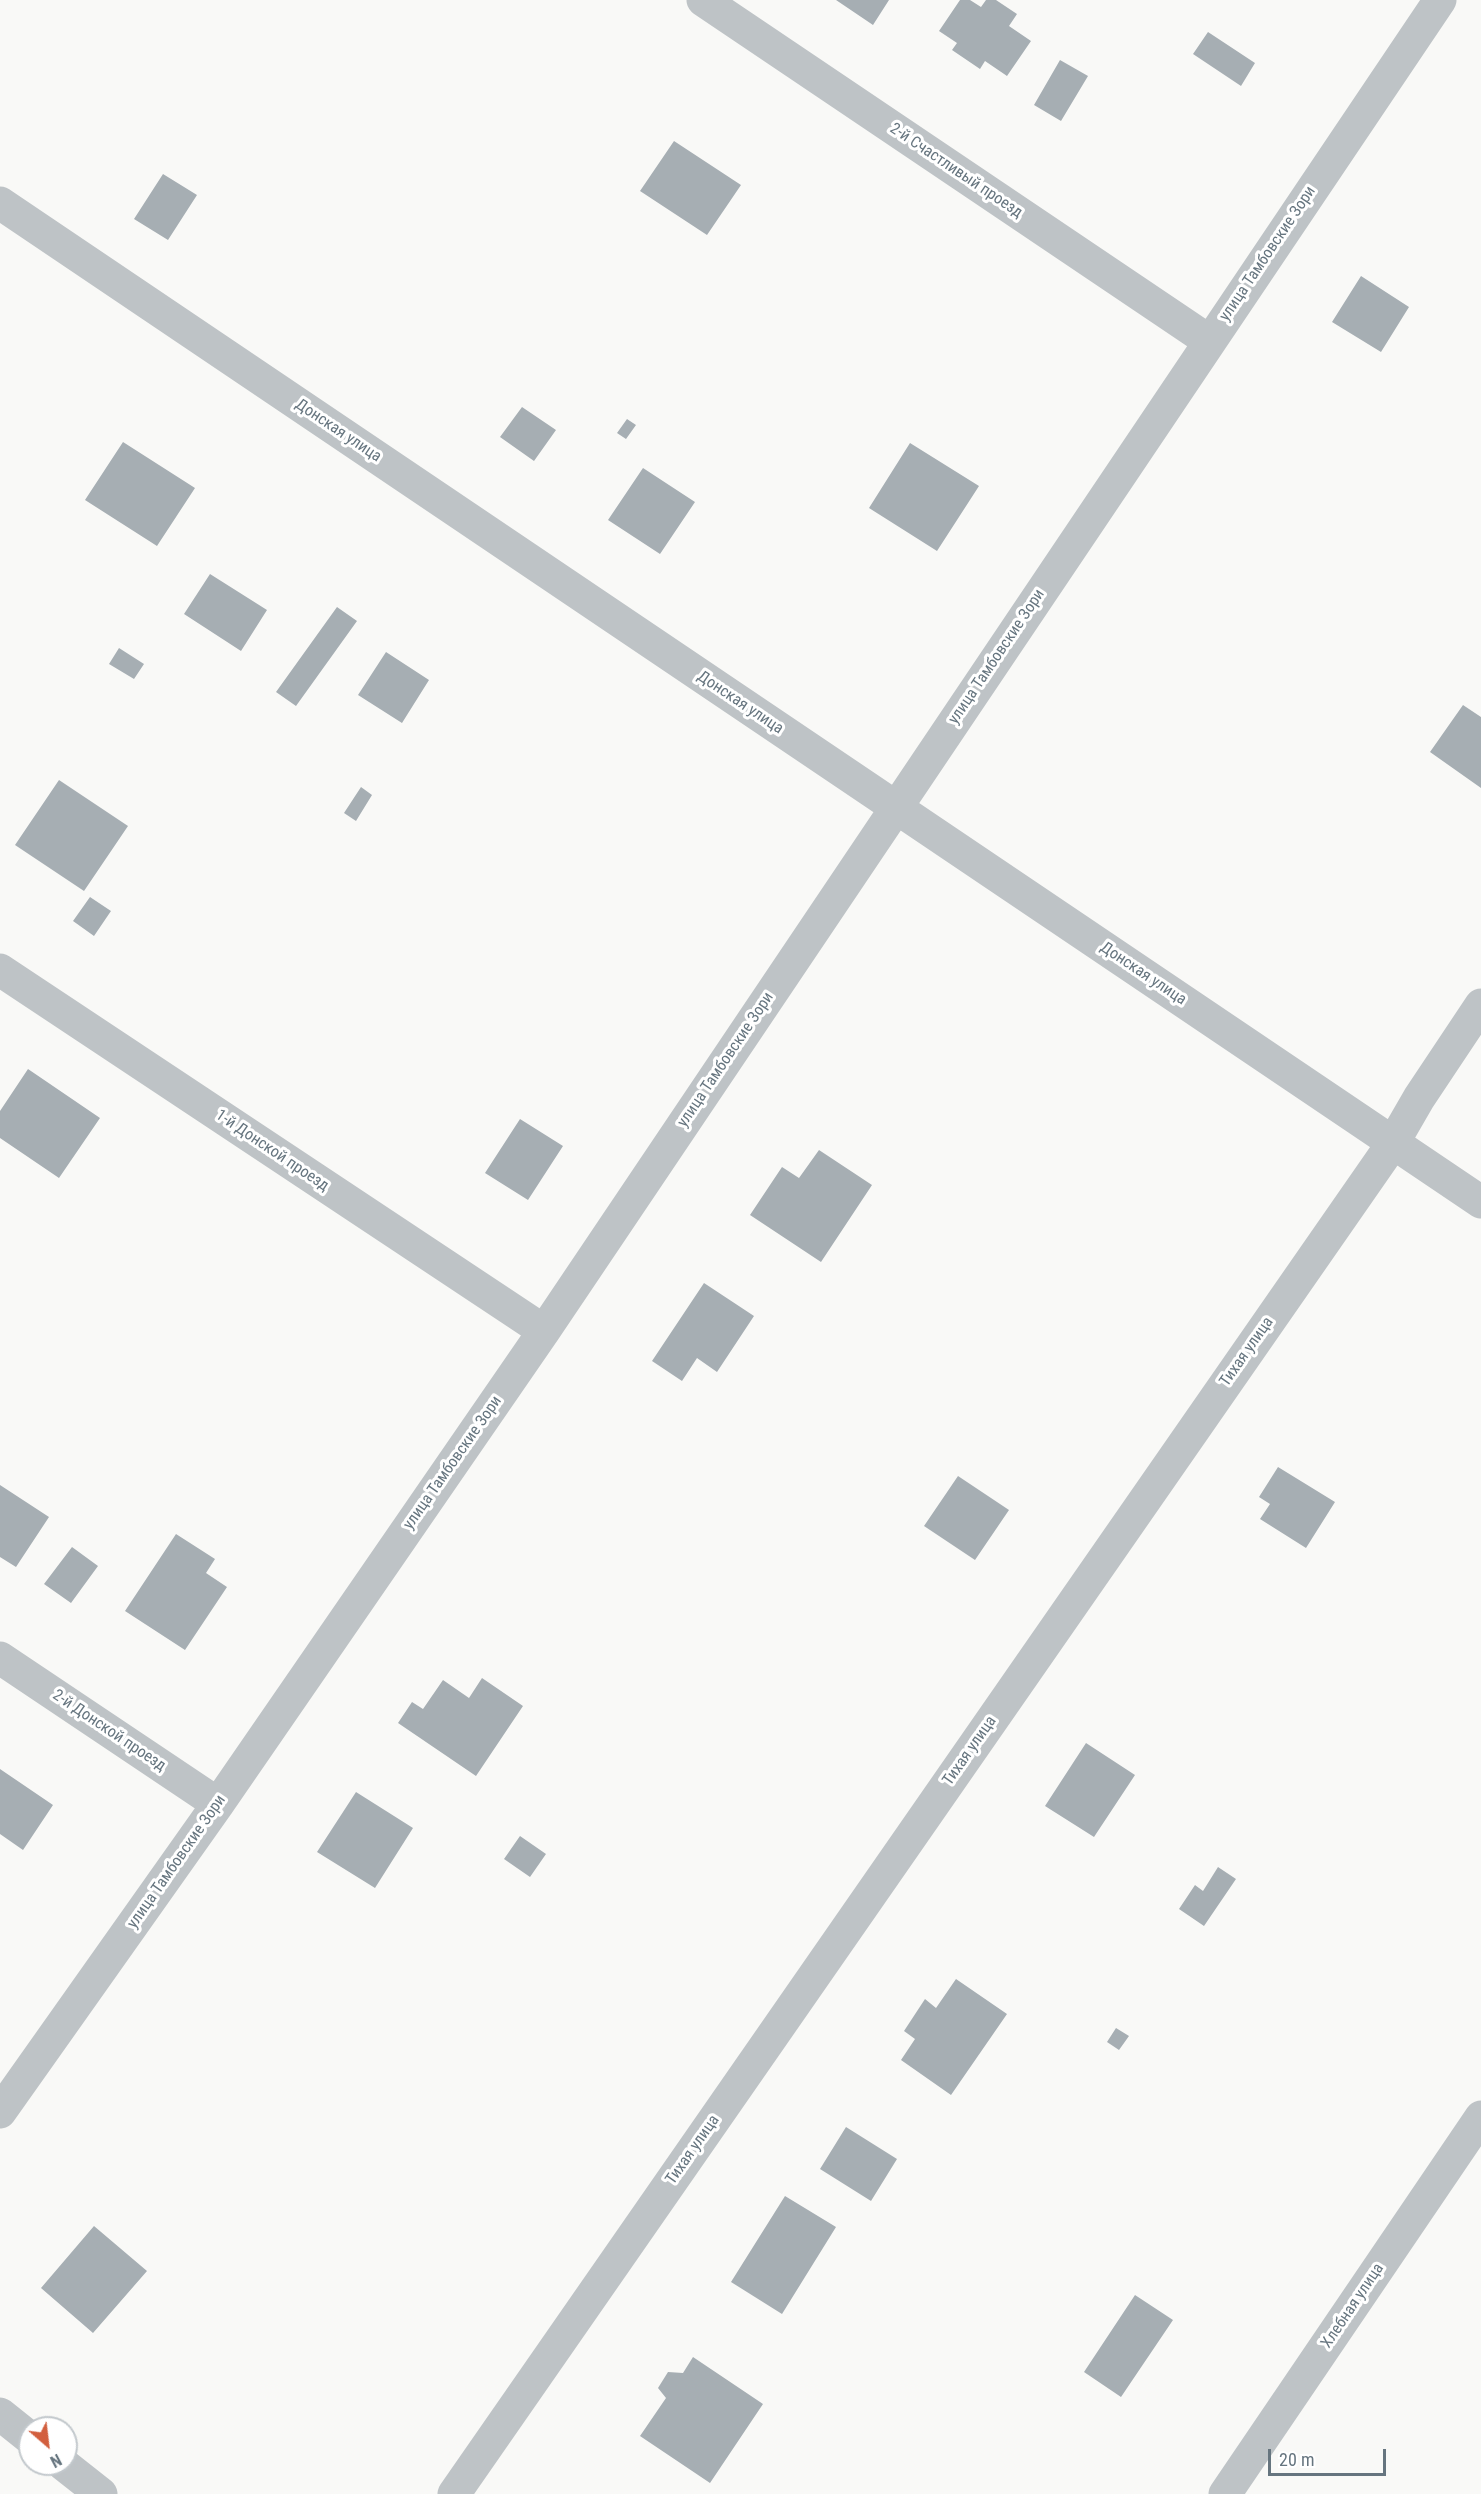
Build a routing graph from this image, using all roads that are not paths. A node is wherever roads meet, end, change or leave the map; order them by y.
1 (704, 0) edge
2 (1440, 0) edge
3 (0, 203) edge
4 (1209, 341) junction
5 (896, 807) junction
6 (0, 970) edge
7 (1481, 1005) edge
8 (1393, 1143) junction
9 (1481, 1202) edge
10 (544, 1331) junction
11 (0, 1658) edge
12 (218, 1804) junction
13 (0, 2112) edge
14 (1481, 2117) edge
15 (0, 2414) edge
16 (18, 2428) edge
17 (78, 2476) edge
18 (101, 2494) edge
19 (454, 2494) edge
20 (1225, 2494) edge

1 - 4 street, 2-й Счастливый проезд
2 - 4 street, улица Тамбовские Зори
3 - 5 street, Донская улица
4 - 5 street, улица Тамбовские Зори
5 - 8 street, Донская улица
5 - 10 street, улица Тамбовские Зори
6 - 10 street, 1-й Донской проезд
7 - 8 street, Тихая улица
8 - 9 street, Донская улица
8 - 19 street, Тихая улица
10 - 12 street, улица Тамбовские Зори
11 - 12 street, 2-й Донской проезд
12 - 13 street, улица Тамбовские Зори
14 - 20 street, Хлебная улица
15 - 16 street
17 - 18 street

